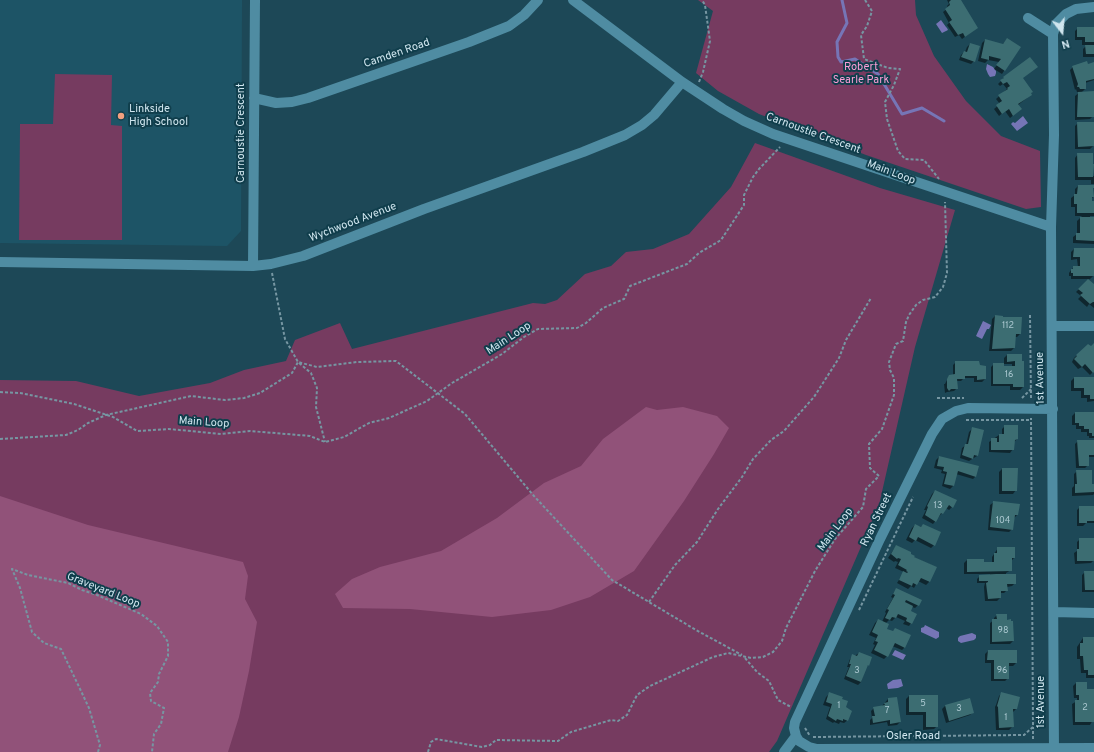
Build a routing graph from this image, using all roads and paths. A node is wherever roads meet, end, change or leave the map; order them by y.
1 (255, 0) edge
2 (538, 0) edge
3 (573, 0) edge
4 (702, 0) edge
5 (865, 0) edge
6 (1094, 8) edge
7 (1028, 18) dead end
8 (1053, 34) junction
9 (682, 82) junction
10 (698, 93) junction
11 (254, 98) junction
12 (781, 146) dead end
13 (941, 191) junction
14 (1051, 227) junction
15 (0, 262) edge
16 (271, 264) junction
17 (253, 266) junction
18 (871, 298) dead end
19 (1030, 315) dead end
20 (1052, 326) junction
21 (1094, 326) edge
22 (298, 362) junction
23 (1031, 389) junction
24 (0, 392) edge
25 (438, 393) junction
26 (1022, 398) dead end
27 (1031, 409) junction
28 (1053, 409) junction
29 (106, 415) junction
30 (960, 420) dead end
31 (1031, 420) junction
32 (0, 439) edge
33 (325, 442) junction
34 (915, 493) dead end
35 (649, 602) junction
36 (1054, 612) junction
37 (858, 613) dead end
38 (1094, 613) edge
39 (744, 657) junction
40 (799, 712) junction
41 (804, 726) dead end
42 (796, 736) junction
43 (1094, 748) edge
44 (908, 750) edge
45 (1054, 750) edge
46 (98, 752) edge
47 (152, 752) edge
48 (428, 752) edge
49 (784, 752) edge

1 - 11 street, Carnoustie Crescent
2 - 11 street, Camden Road
3 - 9 street, Carnoustie Crescent
4 - 10 path
5 - 13 path
6 - 8 street
7 - 8 street
8 - 14 street, 1st Avenue
9 - 10 street, Carnoustie Crescent
9 - 16 street, Wychwood Avenue
10 - 13 street, Carnoustie Crescent
11 - 17 street, Carnoustie Crescent
12 - 25 path, Main Loop
13 - 14 street, Carnoustie Crescent
13 - 39 path, Main Loop
14 - 20 street, 1st Avenue
15 - 17 street, Wychwood Avenue
16 - 17 street, Wychwood Avenue
16 - 22 path
18 - 35 path
19 - 23 path
20 - 21 street
20 - 28 street, 1st Avenue
22 - 25 path
22 - 29 path
22 - 33 path
23 - 26 path
23 - 27 path
24 - 29 path, Main Loop
25 - 33 path, Main Loop
25 - 35 path
27 - 28 street, Ryan Street
27 - 31 path
27 - 40 street, Ryan Street
28 - 36 street, 1st Avenue
29 - 32 path
29 - 33 path, Main Loop
30 - 31 path
31 - 41 path
34 - 37 path
35 - 39 path
36 - 38 street
36 - 45 street, 1st Avenue
39 - 40 path
39 - 48 path, Main Loop
40 - 42 street, Ryan Street
42 - 44 street, Osler Road
42 - 49 street
43 - 45 street, Osler Road
44 - 45 street, Osler Road
46 - 47 path, Graveyard Loop

